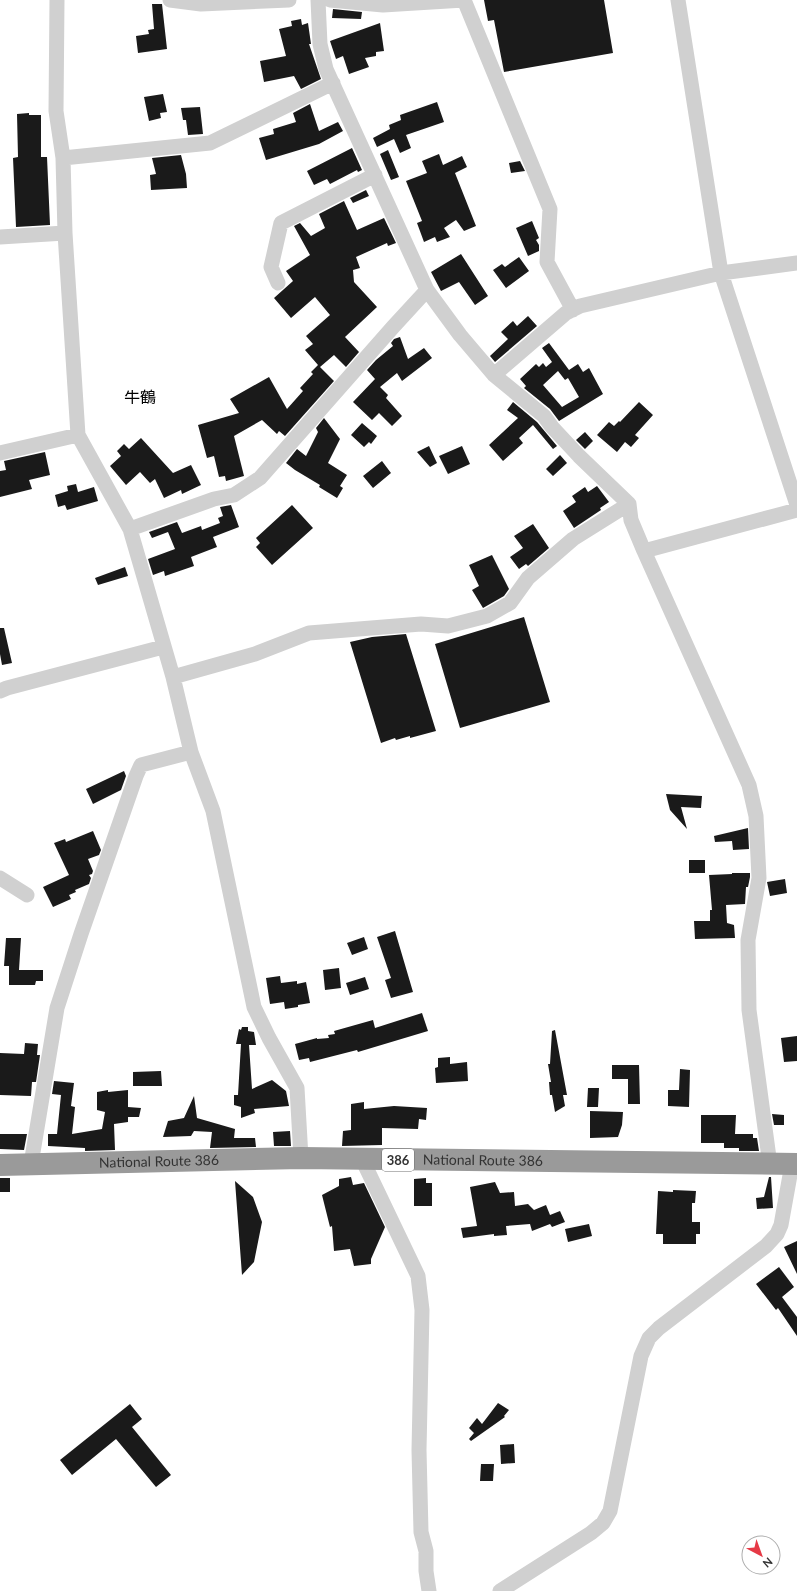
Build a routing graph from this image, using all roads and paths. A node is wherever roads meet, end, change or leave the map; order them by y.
1 (57, 0) edge
2 (64, 0) edge
3 (170, 0) edge
4 (289, 0) edge
5 (318, 0) edge
6 (330, 0) edge
7 (678, 0) edge
8 (333, 83) junction
9 (63, 158) junction
10 (375, 175) junction
11 (65, 233) junction
12 (0, 237) edge
13 (797, 263) edge
14 (722, 273) junction
15 (278, 283) dead end
16 (427, 290) junction
17 (573, 310) junction
18 (494, 375) junction
19 (78, 436) junction
20 (0, 453) edge
21 (629, 504) junction
22 (797, 504) edge
23 (797, 510) edge
24 (130, 529) junction
25 (644, 551) junction
26 (164, 647) junction
27 (173, 677) junction
28 (0, 691) edge
29 (191, 752) junction
30 (0, 878) edge
31 (27, 895) dead end
32 (301, 1158) junction
33 (362, 1159) junction
34 (31, 1164) junction
35 (795, 1164) edge
36 (0, 1165) edge
37 (770, 1165) junction
38 (429, 1591) edge
39 (500, 1591) edge

1 - 2 street
1 - 9 street
3 - 4 street
5 - 8 street
6 - 17 street
7 - 14 street
8 - 9 street
8 - 10 street
9 - 11 street
10 - 15 street
10 - 16 street
11 - 12 street
11 - 19 street
13 - 14 street
14 - 17 street
14 - 22 street
16 - 18 street
16 - 24 street
17 - 18 street
18 - 21 street
19 - 20 street
19 - 24 street
21 - 25 street
21 - 27 street
23 - 25 street
24 - 26 street
25 - 37 street
26 - 27 street
26 - 28 street
27 - 29 street
29 - 32 street
29 - 34 street
30 - 31 street
32 - 33 highway, National Route 386 / 386
32 - 34 highway, National Route 386 / 386
33 - 37 highway, National Route 386 / 386
33 - 38 street
34 - 36 highway, National Route 386 / 386
35 - 37 highway, National Route 386 / 386
35 - 39 street

